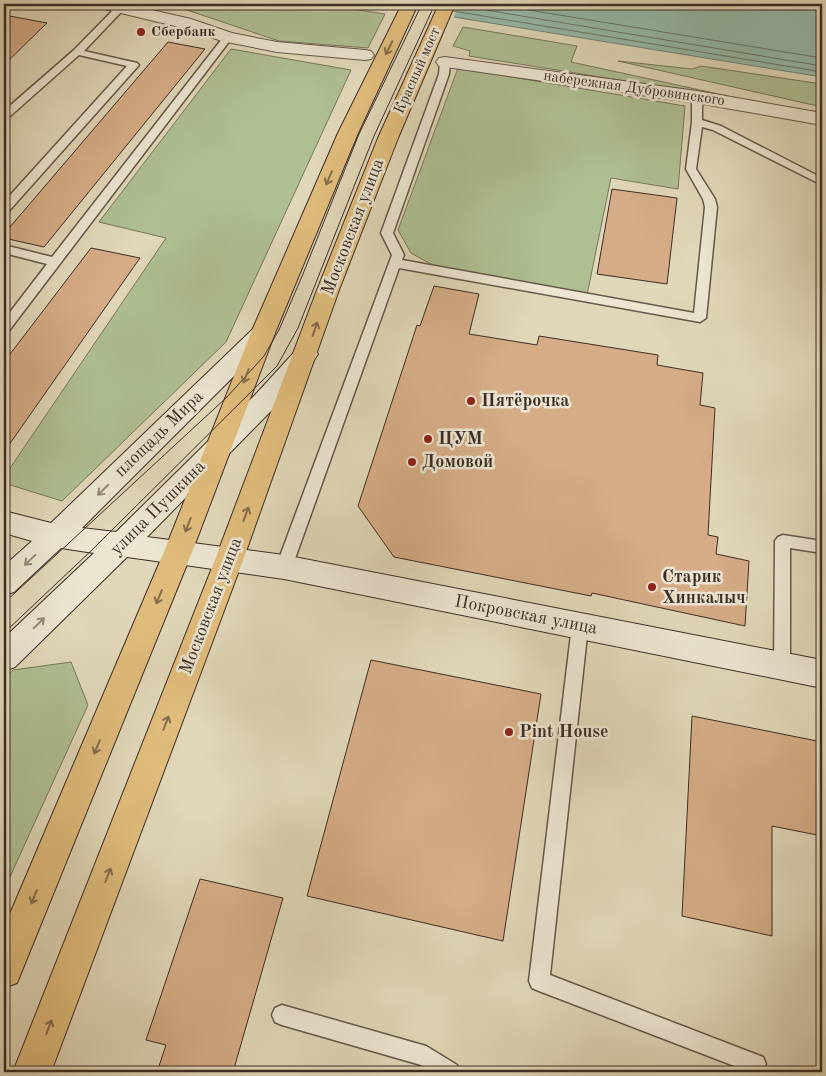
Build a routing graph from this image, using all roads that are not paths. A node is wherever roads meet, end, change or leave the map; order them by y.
1 (410, 4) edge
2 (447, 4) edge
3 (114, 5) edge
4 (228, 37) junction
5 (77, 52) junction
6 (365, 55) dead end
7 (446, 62) joint
8 (697, 97) junction
9 (4, 116) edge
10 (822, 119) edge
11 (697, 122) junction
12 (388, 138) joint
13 (822, 182) edge
14 (4, 209) edge
15 (4, 249) edge
16 (55, 262) junction
17 (395, 263) junction
18 (4, 329) edge
19 (263, 333) junction
20 (306, 354) junction
21 (219, 447) junction
22 (4, 522) edge
23 (56, 536) junction
24 (122, 544) junction
25 (822, 547) edge
26 (178, 552) junction
27 (230, 560) junction
28 (284, 567) junction
29 (4, 583) edge
30 (580, 626) junction
31 (4, 656) edge
32 (782, 666) junction
33 (822, 674) edge
34 (4, 970) edge
35 (282, 1015) dead end
36 (756, 1064) dead end
37 (32, 1072) edge
38 (450, 1072) edge

1 -> 19 main road, Красный мост
2 - 12 main road, Красный мост
3 - 4 street
3 - 5 lane
4 - 6 street
4 - 16 lane
5 - 9 lane
5 - 14 lane
7 - 8 street, набережная Дубровинского
7 - 17 lane
8 - 10 street, набережная Дубровинского
8 - 11 lane
11 - 13 lane
11 - 17 lane
20 -> 12 main road, Московская улица
15 - 16 lane
16 - 18 lane
17 - 28 lane
19 -> 21 main road
19 -> 23 street, площадь Мира
20 - 21 street, улица Пушкина
27 -> 20 main road, Московская улица
21 - 24 street, улица Пушкина
21 -> 26 main road
22 - 23 street, Покровская улица
23 - 24 street, Покровская улица
23 -> 29 street
24 - 26 street, Покровская улица
31 -> 24 street, улица Пушкина
25 - 32 lane
26 - 27 street, Покровская улица
26 -> 34 main road
27 - 28 street, Покровская улица
37 -> 27 main road, Московская улица
28 - 30 street, Покровская улица
30 - 32 street, Покровская улица
30 - 36 lane
32 - 33 street, Покровская улица
35 - 38 lane

